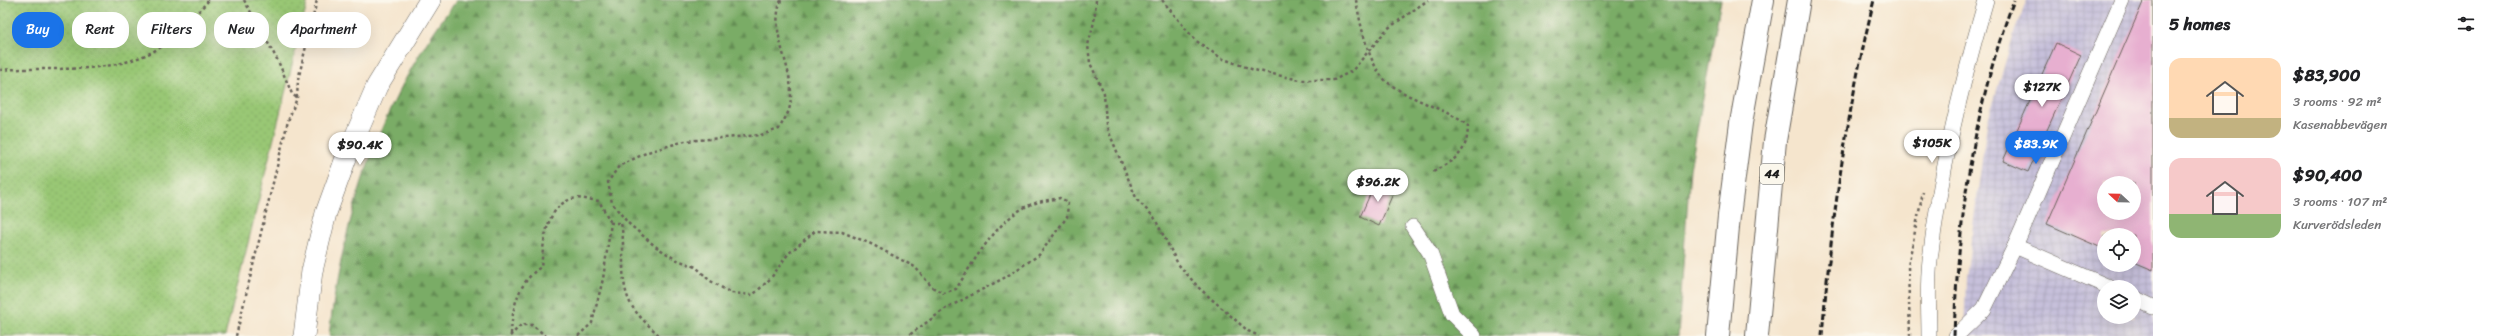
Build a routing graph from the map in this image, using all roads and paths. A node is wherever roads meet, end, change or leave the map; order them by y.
1 (209, 0) edge
2 (244, 0) edge
3 (317, 0) edge
4 (430, 0) edge
5 (781, 0) edge
6 (1096, 0) edge
7 (1162, 0) edge
8 (1356, 0) edge
9 (1428, 0) edge
10 (1799, 0) edge
11 (1986, 0) edge
12 (2122, 0) edge
13 (1762, 6) edge
14 (1369, 51) junction
15 (0, 70) edge
16 (297, 98) junction
17 (1433, 172) dead end
18 (611, 223) junction
19 (1413, 227) dead end
20 (2015, 246) junction
21 (2097, 282) edge
22 (2141, 301) edge
23 (2153, 307) edge
24 (511, 335) edge
25 (236, 336) edge
26 (304, 336) edge
27 (546, 336) edge
28 (578, 336) edge
29 (660, 336) edge
30 (908, 336) edge
31 (1259, 336) edge
32 (1474, 336) edge
33 (1718, 336) edge
34 (1757, 336) edge
35 (1930, 336) edge
36 (1956, 336) edge

1 - 15 path
2 - 16 path
3 - 16 path
4 - 26 main road
5 - 30 path
6 - 31 path
7 - 14 path
8 - 14 path
9 - 14 path
10 - 34 highway, 44
11 - 35 street
12 - 20 street
13 - 33 highway
14 - 17 path
16 - 25 path
18 - 24 path
18 - 28 path
18 - 29 path
19 - 32 street
20 - 21 street
20 - 36 street
22 - 23 street
24 - 27 path

